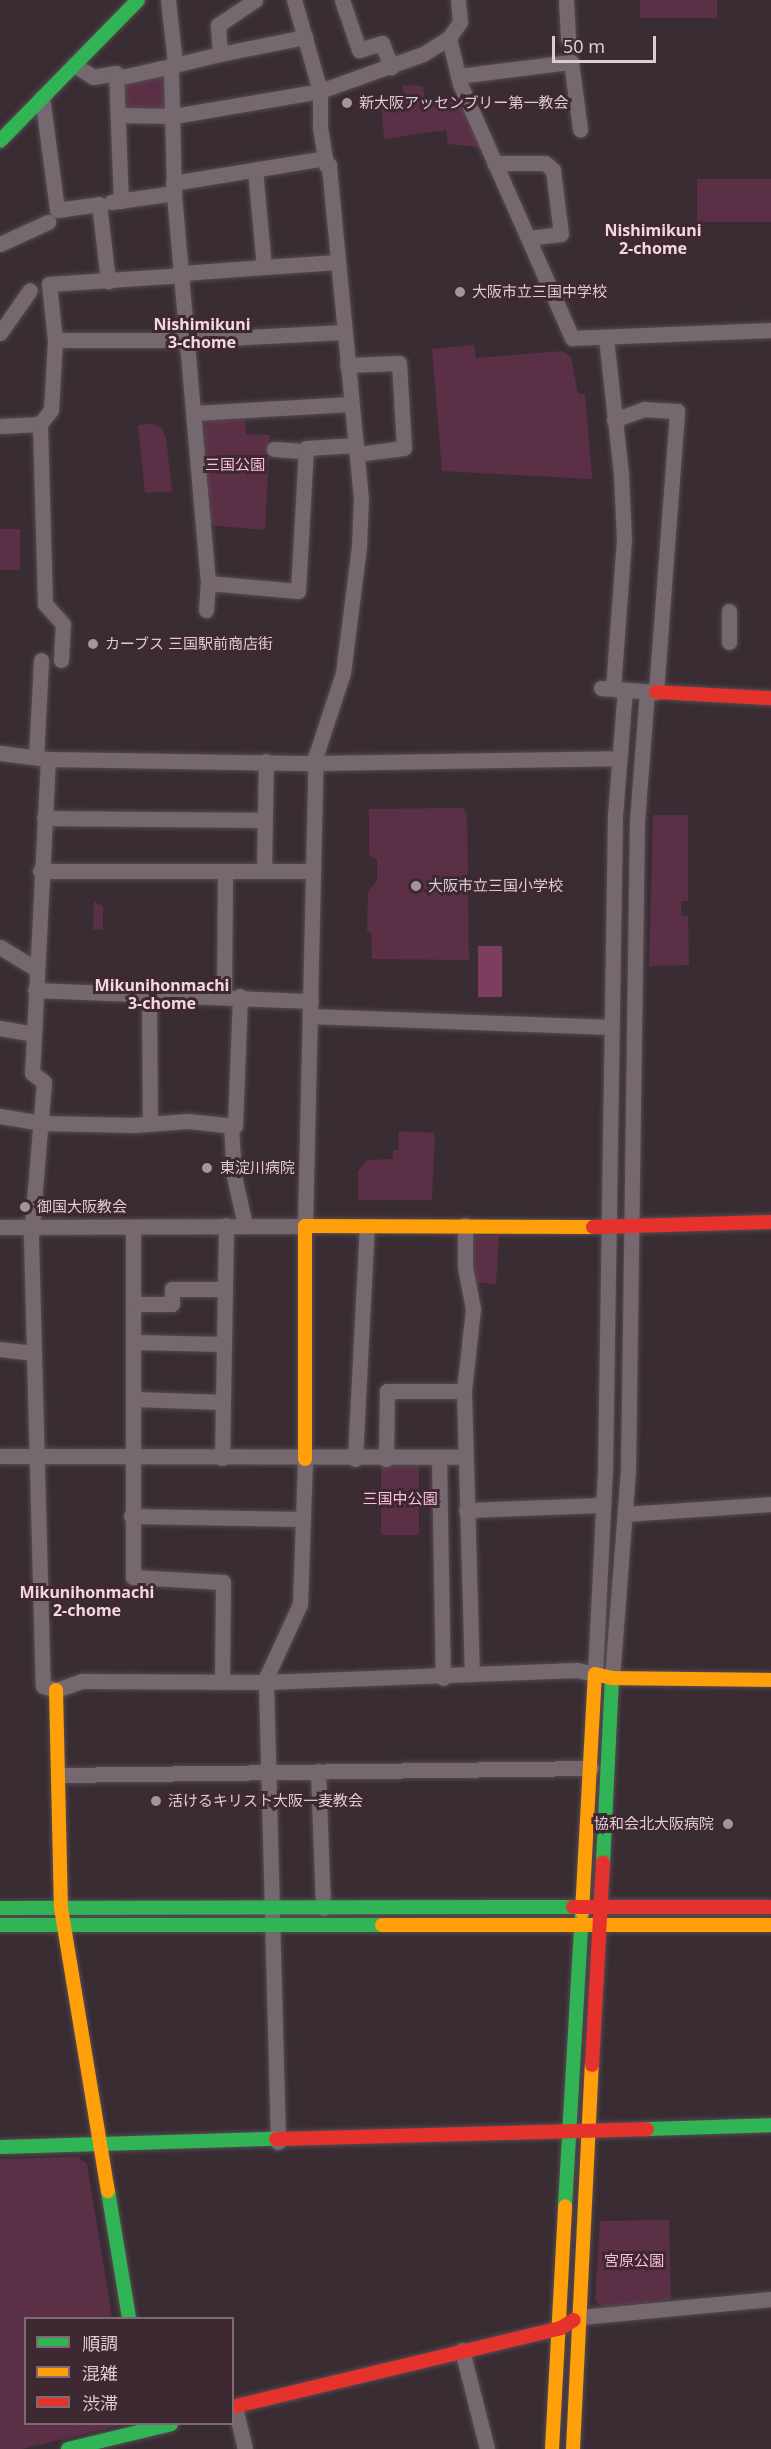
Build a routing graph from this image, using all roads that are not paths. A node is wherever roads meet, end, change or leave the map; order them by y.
1 (138, 0) edge
2 (168, 0) edge
3 (255, 0) edge
4 (294, 0) edge
5 (342, 0) edge
6 (458, 0) edge
7 (566, 0) edge
8 (305, 37) junction
9 (449, 38) junction
10 (568, 39) dead end
11 (220, 54) junction
12 (74, 65) junction
13 (173, 65) junction
14 (391, 66) junction
15 (458, 76) junction
16 (117, 78) junction
17 (320, 92) junction
18 (42, 97) junction
19 (118, 115) junction
20 (174, 116) junction
21 (580, 129) dead end
22 (0, 141) edge
23 (325, 158) junction
24 (494, 163) junction
25 (255, 170) junction
26 (173, 188) junction
27 (121, 201) junction
28 (99, 204) junction
29 (48, 222) dead end
30 (529, 238) junction
31 (0, 244) edge
32 (338, 262) junction
33 (264, 267) junction
34 (184, 274) junction
35 (108, 281) junction
36 (30, 290) dead end
37 (771, 330) edge
38 (344, 332) junction
39 (0, 333) edge
40 (606, 338) junction
41 (55, 340) junction
42 (189, 340) junction
43 (347, 365) junction
44 (351, 404) junction
45 (194, 413) junction
46 (614, 420) junction
47 (40, 424) junction
48 (0, 426) edge
49 (273, 449) dead end
50 (357, 450) junction
51 (306, 451) junction
52 (208, 583) junction
53 (206, 610) dead end
54 (729, 611) dead end
55 (729, 642) dead end
56 (41, 660) dead end
57 (61, 660) dead end
58 (613, 689) junction
59 (652, 692) junction
60 (771, 698) edge
61 (0, 753) edge
62 (42, 758) junction
63 (618, 759) junction
64 (266, 761) junction
65 (641, 762) junction
66 (316, 763) junction
67 (44, 818) junction
68 (264, 820) junction
69 (40, 871) junction
70 (225, 871) junction
71 (264, 871) junction
72 (313, 871) junction
73 (614, 875) junction
74 (637, 875) junction
75 (0, 947) edge
76 (36, 969) junction
77 (35, 990) junction
78 (149, 992) junction
79 (224, 996) junction
80 (240, 996) junction
81 (311, 1008) junction
82 (0, 1028) edge
83 (611, 1028) junction
84 (634, 1030) junction
85 (33, 1034) junction
86 (0, 1116) edge
87 (150, 1122) junction
88 (42, 1123) junction
89 (231, 1126) junction
90 (771, 1222) edge
91 (225, 1225) junction
92 (245, 1225) junction
93 (465, 1225) junction
94 (33, 1226) junction
95 (305, 1226) junction
96 (367, 1226) junction
97 (0, 1227) edge
98 (133, 1227) junction
99 (607, 1227) junction
100 (632, 1227) junction
101 (224, 1289) junction
102 (135, 1304) junction
103 (135, 1342) junction
104 (224, 1344) junction
105 (0, 1349) edge
106 (34, 1353) junction
107 (464, 1391) junction
108 (133, 1399) junction
109 (223, 1402) junction
110 (132, 1455) junction
111 (0, 1456) edge
112 (465, 1456) junction
113 (35, 1457) junction
114 (439, 1457) junction
115 (222, 1458) junction
116 (305, 1459) junction
117 (354, 1459) junction
118 (386, 1459) junction
119 (771, 1504) edge
120 (603, 1505) junction
121 (466, 1510) junction
122 (626, 1514) junction
123 (131, 1516) junction
124 (303, 1520) junction
125 (472, 1674) junction
126 (595, 1674) junction
127 (443, 1678) junction
128 (612, 1678) junction
129 (771, 1680) edge
130 (222, 1682) junction
131 (266, 1682) junction
132 (56, 1690) junction
133 (591, 1768) junction
134 (270, 1771) junction
135 (318, 1771) junction
136 (58, 1775) junction
137 (602, 1906) junction
138 (273, 1907) junction
139 (0, 1908) edge
140 (61, 1908) junction
141 (323, 1908) junction
142 (585, 1908) junction
143 (771, 1908) edge
144 (0, 1925) edge
145 (64, 1925) junction
146 (274, 1925) junction
147 (584, 1925) junction
148 (600, 1925) junction
149 (771, 1925) edge
150 (771, 2125) edge
151 (588, 2130) junction
152 (570, 2131) junction
153 (278, 2142) junction
154 (100, 2145) junction
155 (0, 2147) edge
156 (771, 2299) edge
157 (129, 2317) edge
158 (580, 2317) junction
159 (561, 2328) junction
160 (462, 2350) junction
161 (234, 2407) edge
162 (168, 2425) edge
163 (149, 2432) edge
164 (68, 2449) edge
165 (244, 2449) edge
166 (487, 2449) edge
167 (552, 2449) edge
168 (573, 2449) edge

1 - 12 street
2 - 13 street
3 - 11 street
4 - 8 street
5 - 14 street
6 - 9 street
7 - 10 street
8 - 11 street
8 - 17 street
9 - 14 street
9 - 15 street
11 - 13 street
12 - 16 street
12 - 18 street
13 - 16 street
13 - 20 street
14 - 17 street
15 - 21 street
15 - 24 street
16 - 19 street
17 - 20 street
17 - 23 street
18 - 22 street
18 - 28 street
19 - 20 street
19 - 27 street
20 - 26 street
23 - 25 street
23 - 32 street
24 - 30 street
24 - 30 street
25 - 26 street
25 - 33 street
26 - 27 street
26 - 34 street
27 - 28 street
28 - 35 street
29 - 31 street
30 - 40 street
32 - 33 street
32 - 38 street
33 - 34 street
34 - 35 street
34 - 42 street
35 - 41 street
36 - 39 street
37 - 40 street
38 - 42 street
38 - 43 street
40 - 46 street
41 - 42 street
41 - 47 street
42 - 45 street
43 - 44 street
43 - 50 street
44 - 45 street
44 - 50 street
45 - 52 street
46 - 58 street
46 - 59 street
47 - 48 street
47 - 57 street
49 - 51 street
50 - 51 street
50 - 66 street
51 - 52 street
52 - 53 street
54 - 55 street
56 - 62 street
58 - 59 street
58 - 63 street
59 - 60 street
59 - 65 street
61 - 62 street
62 - 64 street
62 - 67 street
63 - 65 street
63 - 66 street
63 - 73 street
64 - 66 street
64 - 68 street
65 - 74 street
66 - 72 street
67 - 68 street
67 - 69 street
68 - 71 street
69 - 70 street
69 - 76 street
70 - 71 street
70 - 79 street
71 - 72 street
72 - 81 street
73 - 74 street
73 - 83 street
74 - 84 street
75 - 76 street
76 - 77 street
77 - 78 street
77 - 85 street
78 - 79 street
78 - 87 street
79 - 80 street
80 - 81 street
80 - 89 street
81 - 83 street
81 - 95 street
82 - 85 street
83 - 84 street
83 - 99 street
84 - 100 street
85 - 88 street
86 - 88 street
87 - 88 street
87 - 89 street
88 - 94 street
89 - 92 street
90 - 100 street
91 - 92 street
91 - 98 street
91 - 101 street
92 - 95 street
93 - 96 street
93 - 99 street
93 - 107 street
94 - 97 street
94 - 98 street
94 - 106 street
95 - 96 street
95 - 116 street
96 - 117 street
98 - 102 street
99 - 100 street
99 - 120 street
100 - 122 street
101 - 102 street
101 - 104 street
102 - 103 street
103 - 104 street
103 - 108 street
104 - 109 street
105 - 106 street
106 - 113 street
107 - 112 street
107 - 118 street
108 - 109 street
108 - 110 street
109 - 115 street
110 - 113 street
110 - 115 street
110 - 123 street
111 - 113 street
112 - 114 street
112 - 121 street
113 - 132 street
114 - 118 street
114 - 127 street
115 - 116 street
116 - 117 street
116 - 124 street
117 - 118 street
119 - 122 street
120 - 121 street
120 - 126 street
121 - 125 street
122 - 128 street
123 - 124 street
123 - 130 street
124 - 131 street
125 - 126 street
125 - 127 street
126 - 128 street
126 - 133 street
127 - 131 street
128 - 129 street
128 - 137 street
130 - 131 street
130 - 132 street
131 - 134 street
132 - 136 street
133 - 135 street
133 - 142 street
134 - 135 street
134 - 136 street
134 - 138 street
135 - 141 street
136 - 140 street
137 - 142 street
137 - 143 street
137 - 148 street
138 - 140 street
138 - 141 street
138 - 146 street
139 - 140 street
140 - 145 street
141 - 142 street
142 - 147 street
144 - 145 street
145 - 146 street
145 - 154 street
146 - 147 street
146 - 153 street
147 - 148 street
147 - 152 street
148 - 149 street
148 - 151 street
150 - 151 street
151 - 152 street
151 - 158 street
152 - 153 street
152 - 159 street
153 - 154 street
154 - 155 street
154 - 157 street
156 - 158 street
158 - 159 street
158 - 168 street
159 - 160 street
159 - 167 street
160 - 161 street
160 - 166 street
161 - 165 street
162 - 163 street
163 - 164 street

